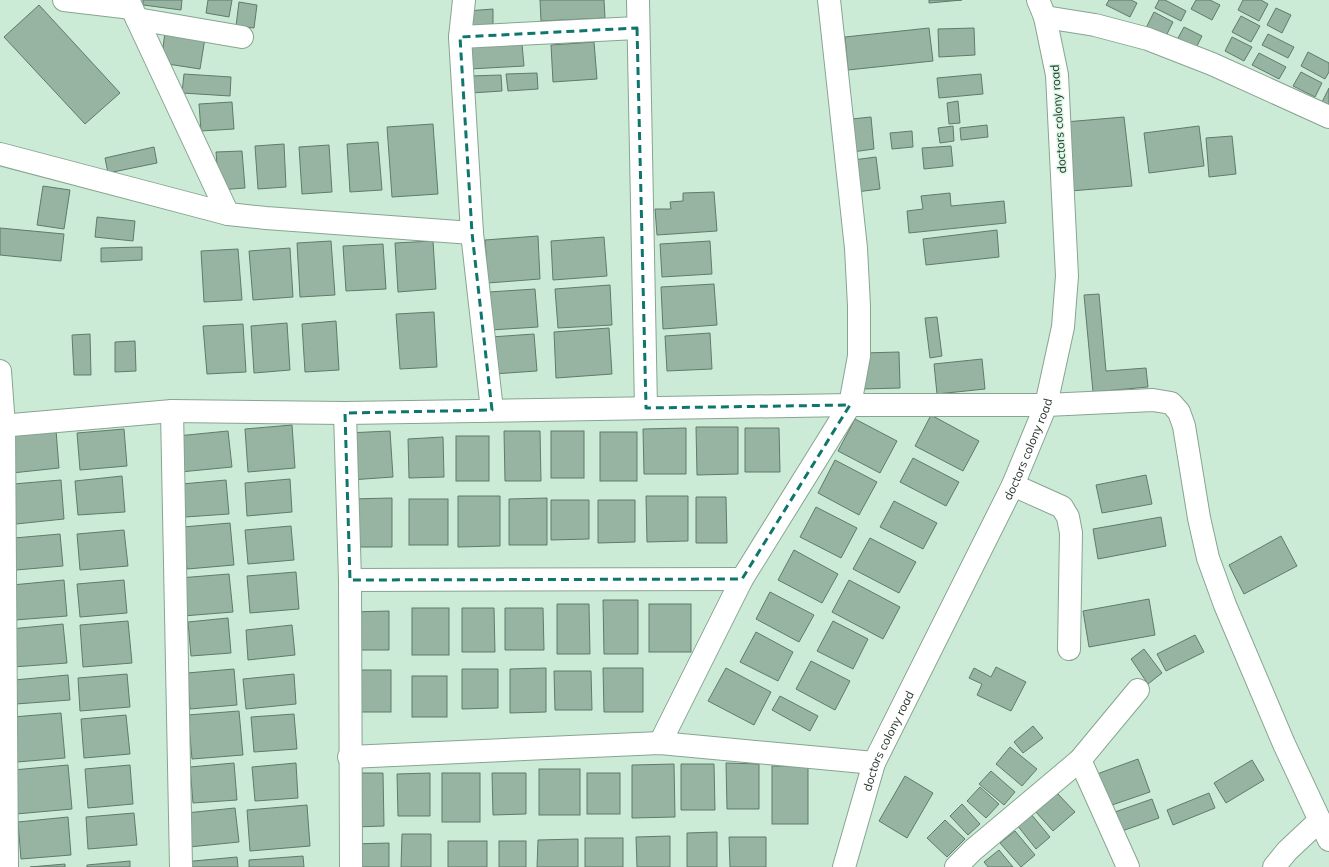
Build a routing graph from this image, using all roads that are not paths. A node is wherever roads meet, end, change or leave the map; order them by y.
1 (64, 0) edge
2 (464, 0) edge
3 (638, 0) edge
4 (829, 0) edge
5 (1042, 8) edge
6 (133, 9) edge
7 (637, 28) junction
8 (242, 37) dead end
9 (460, 37) junction
10 (1329, 117) edge
11 (0, 154) edge
12 (228, 214) junction
13 (472, 233) junction
14 (0, 371) edge
15 (1046, 404) junction
16 (850, 405) junction
17 (646, 408) junction
18 (492, 410) junction
19 (172, 411) junction
20 (345, 413) junction
21 (2, 426) edge
22 (1013, 485) junction
23 (742, 579) junction
24 (350, 580) junction
25 (2, 585) edge
26 (1069, 649) dead end
27 (1138, 690) dead end
28 (660, 743) junction
29 (349, 757) junction
30 (1080, 760) junction
31 (874, 763) junction
32 (1324, 830) edge
33 (7, 867) edge
34 (182, 867) edge
35 (351, 867) edge
36 (844, 867) edge
37 (956, 867) edge
38 (1128, 867) edge
39 (1274, 867) edge

1 - 6 street
2 - 9 street
3 - 7 street
4 - 16 street
5 - 10 street
5 - 15 street, doctors colony road
6 - 8 street
6 - 12 street
7 - 9 street
7 - 17 street
9 - 13 street
11 - 12 street
12 - 13 street
13 - 18 street
14 - 21 street
15 - 16 street
15 - 22 street, doctors colony road
15 - 32 street
16 - 17 street
16 - 23 street
17 - 18 street
18 - 20 street
19 - 20 street
19 - 21 street
19 - 34 street
20 - 24 street
21 - 25 street
22 - 26 street
22 - 31 street, doctors colony road
23 - 24 street
23 - 28 street
24 - 29 street
25 - 33 street
27 - 30 street
28 - 29 street
28 - 31 street
29 - 35 street
30 - 37 street
30 - 38 street
31 - 36 street, doctors colony road
32 - 39 street

